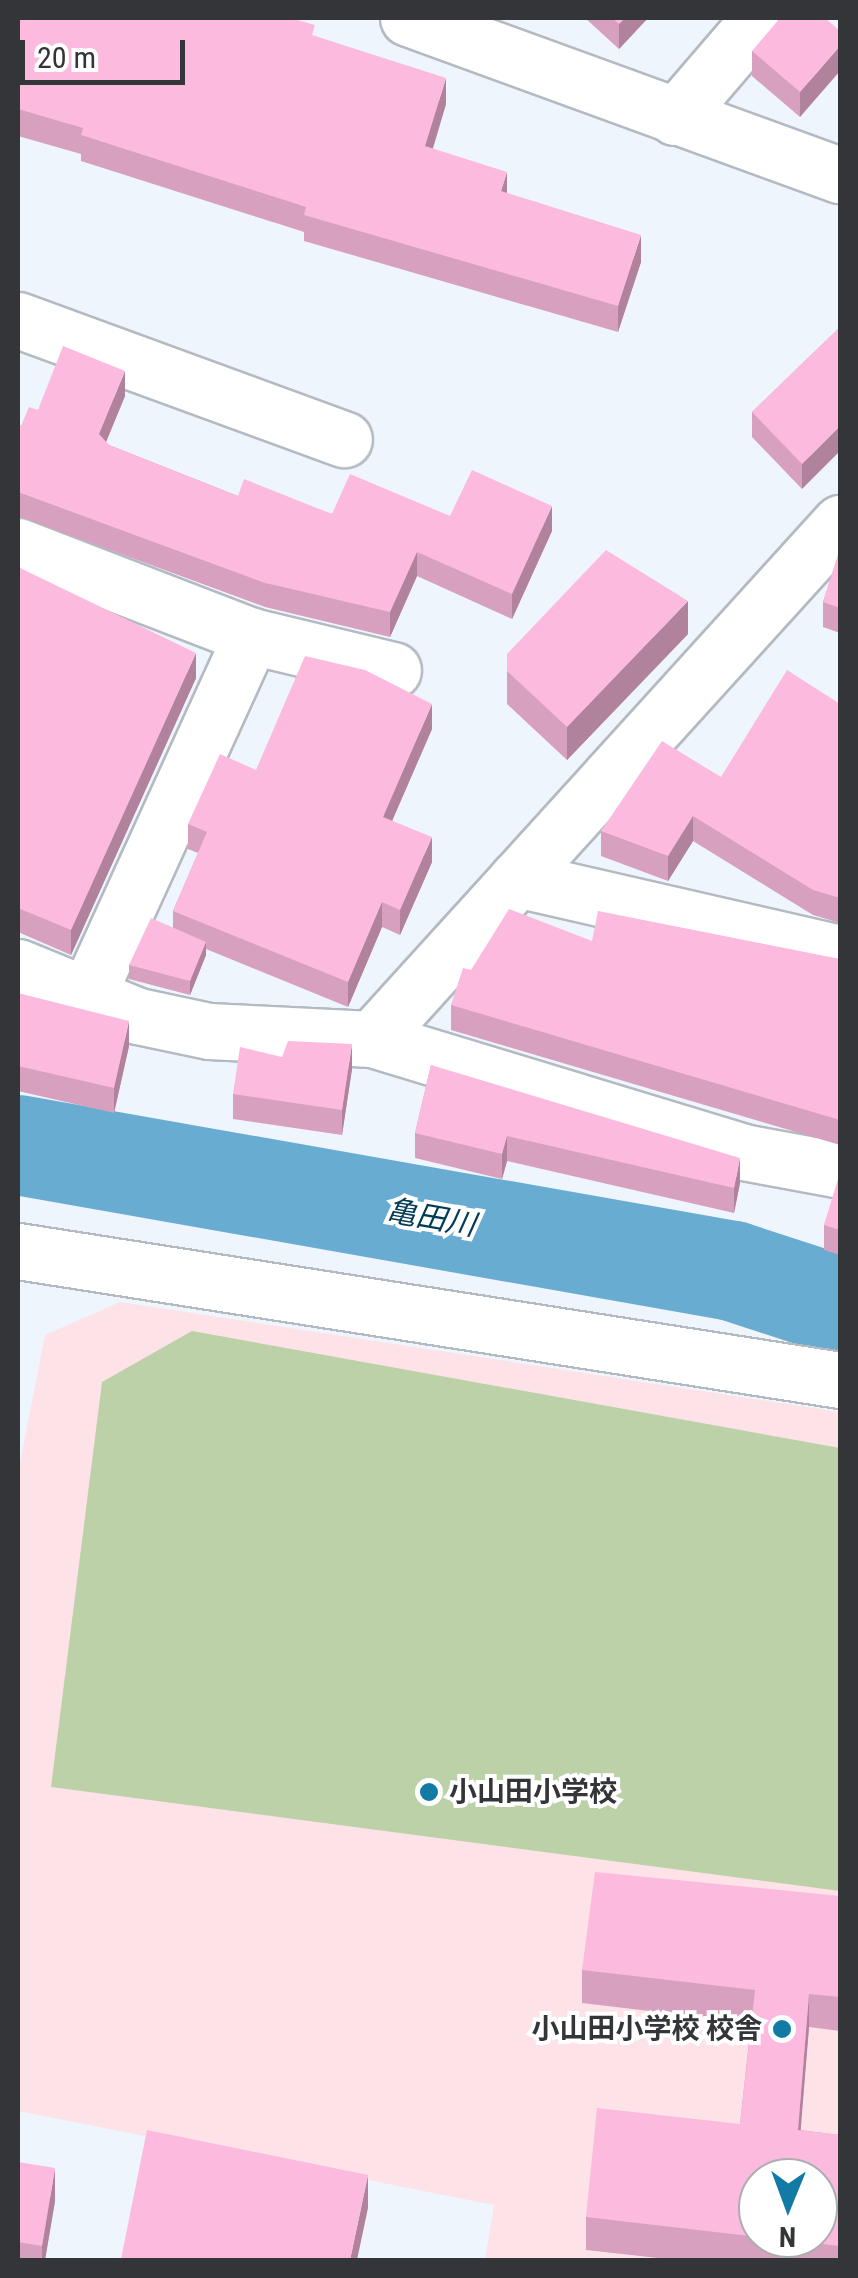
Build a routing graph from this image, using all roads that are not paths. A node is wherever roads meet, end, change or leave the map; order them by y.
1 (408, 18) edge
2 (760, 18) edge
3 (675, 117) junction
4 (840, 175) edge
5 (18, 320) edge
6 (344, 439) dead end
7 (840, 523) edge
8 (19, 550) edge
9 (252, 636) junction
10 (393, 670) dead end
11 (517, 879) junction
12 (840, 953) edge
13 (18, 967) edge
14 (87, 996) junction
15 (372, 1039) junction
16 (840, 1170) edge
17 (18, 1251) edge
18 (840, 1380) edge

1 - 3 street
2 - 3 street
3 - 4 street
5 - 6 street
7 - 11 street
8 - 9 street
9 - 10 street
9 - 14 street
11 - 12 street
11 - 15 street
13 - 14 street
14 - 15 street
15 - 16 street
17 - 18 street

